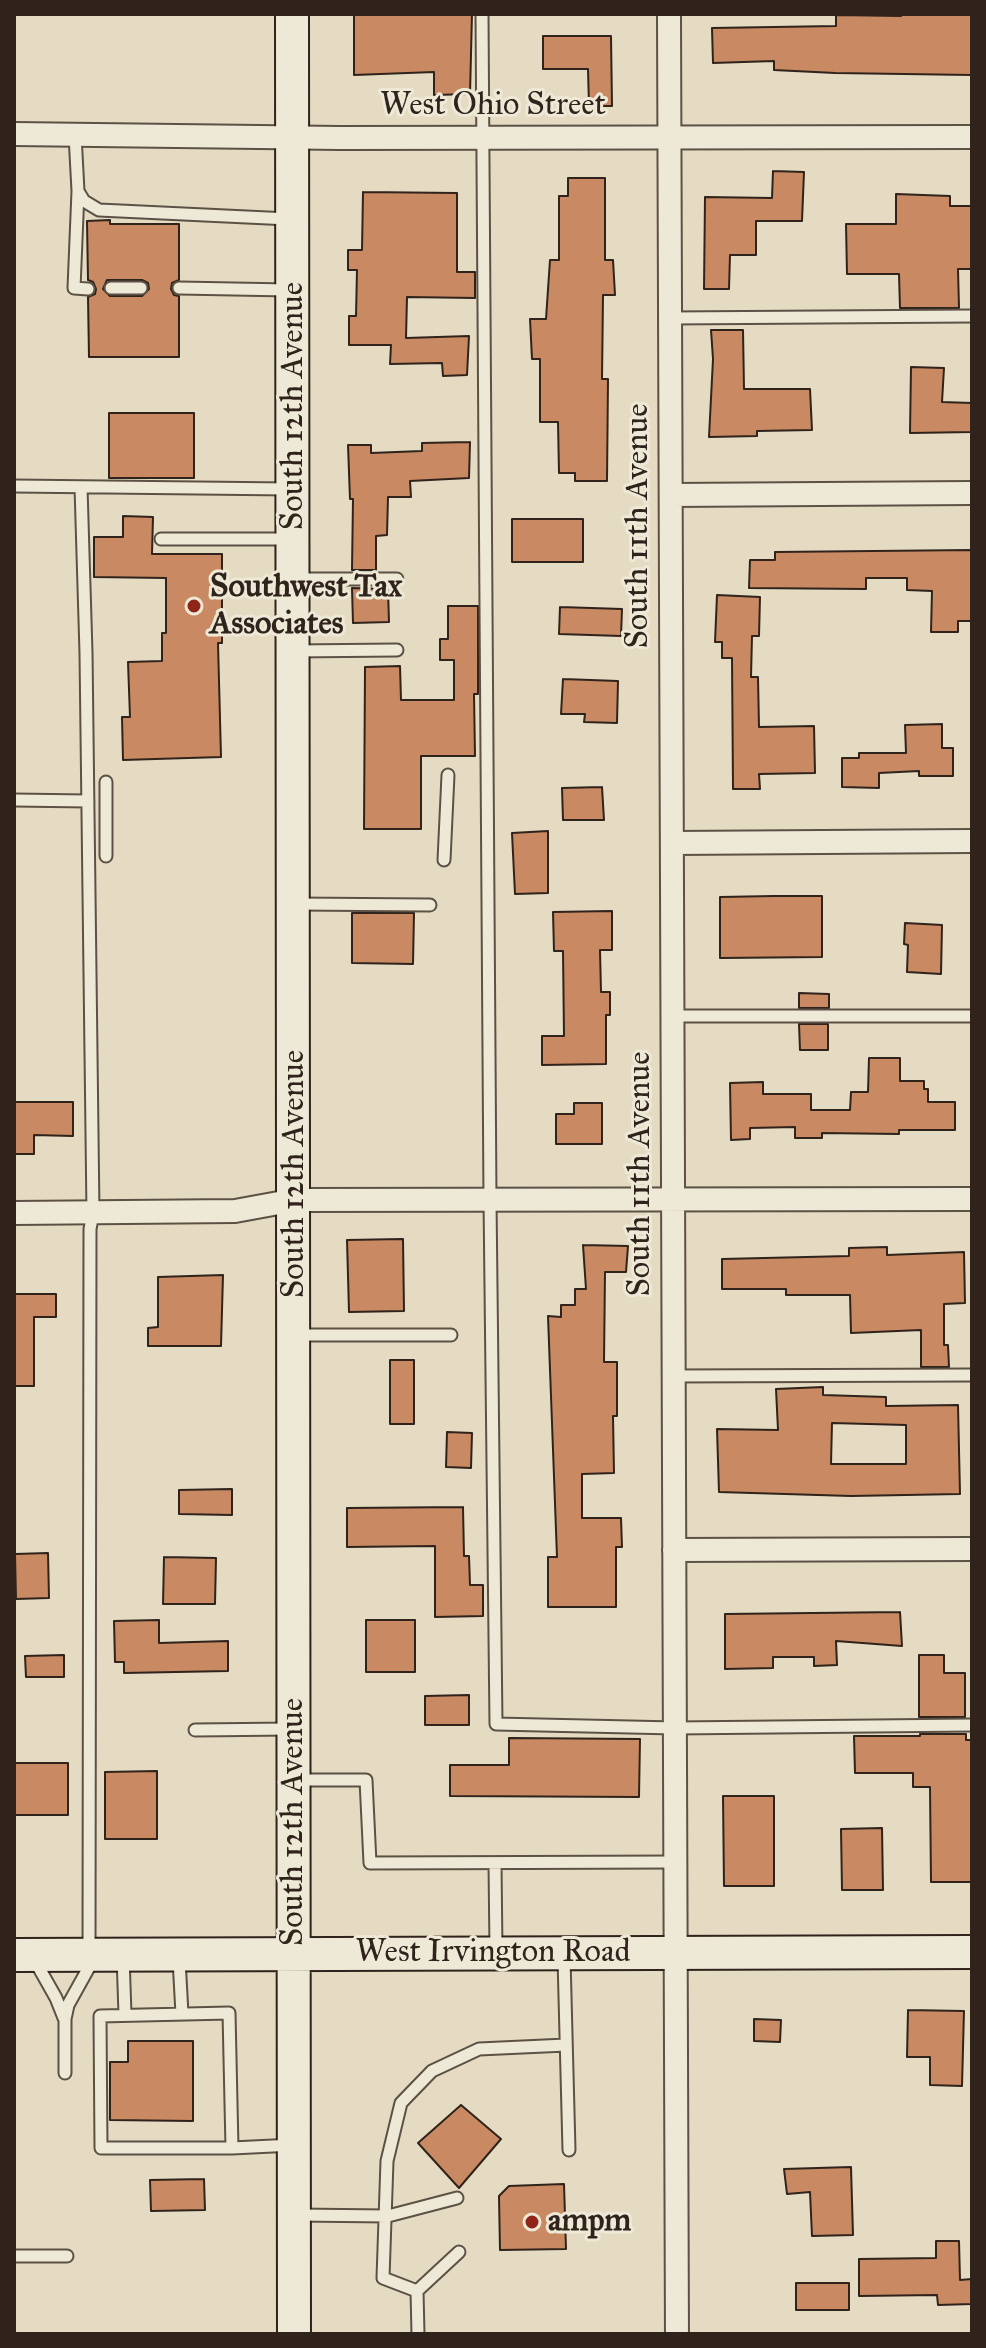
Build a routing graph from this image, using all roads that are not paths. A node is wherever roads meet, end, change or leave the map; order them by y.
1 (292, 14) edge
2 (482, 14) edge
3 (669, 14) edge
4 (14, 134) edge
5 (75, 135) junction
6 (293, 137) junction
7 (972, 137) edge
8 (482, 138) junction
9 (669, 139) junction
10 (78, 191) junction
11 (293, 219) junction
12 (111, 288) dead end
13 (141, 288) dead end
14 (179, 288) dead end
15 (88, 289) dead end
16 (293, 290) junction
17 (972, 316) edge
18 (670, 318) junction
19 (14, 486) edge
20 (81, 487) junction
21 (294, 489) junction
22 (972, 493) edge
23 (671, 495) junction
24 (161, 539) dead end
25 (294, 539) junction
26 (294, 579) junction
27 (397, 579) dead end
28 (397, 650) dead end
29 (294, 651) junction
30 (448, 775) dead end
31 (106, 782) dead end
32 (14, 800) edge
33 (88, 801) junction
34 (972, 841) edge
35 (673, 843) junction
36 (106, 856) dead end
37 (444, 860) dead end
38 (294, 904) junction
39 (430, 905) dead end
40 (673, 1016) junction
41 (972, 1016) edge
42 (972, 1199) edge
43 (295, 1200) junction
44 (490, 1200) junction
45 (672, 1200) junction
46 (14, 1213) edge
47 (93, 1213) junction
48 (294, 1335) junction
49 (451, 1335) dead end
50 (972, 1375) edge
51 (673, 1376) junction
52 (972, 1549) edge
53 (674, 1550) junction
54 (972, 1725) edge
55 (675, 1728) junction
56 (294, 1729) junction
57 (195, 1730) dead end
58 (294, 1780) junction
59 (675, 1862) junction
60 (495, 1863) junction
61 (972, 1952) edge
62 (496, 1953) junction
63 (563, 1953) junction
64 (675, 1953) junction
65 (179, 1954) junction
66 (293, 1954) junction
67 (23, 1955) edge
68 (103, 1955) junction
69 (182, 2014) junction
70 (125, 2015) junction
71 (65, 2019) junction
72 (566, 2045) junction
73 (65, 2073) dead end
74 (293, 2145) junction
75 (232, 2148) junction
76 (569, 2150) dead end
77 (457, 2198) dead end
78 (294, 2215) junction
79 (385, 2216) junction
80 (459, 2252) dead end
81 (14, 2256) edge
82 (67, 2256) dead end
83 (417, 2291) junction
84 (294, 2334) edge
85 (418, 2334) edge
86 (677, 2334) edge

1 - 6 main road, South 12th Avenue
2 - 8 lane
3 - 9 street, South 11th Avenue
4 - 5 street, West Ohio Street
5 - 6 street, West Ohio Street
5 - 10 lane
6 - 8 street, West Ohio Street
6 - 11 main road, South 12th Avenue
7 - 9 street, West Ohio Street
8 - 9 street, West Ohio Street
8 - 44 lane
9 - 18 street, South 11th Avenue
10 - 11 lane
10 - 15 lane
11 - 16 main road, South 12th Avenue
12 - 13 lane
14 - 16 lane
16 - 21 main road, South 12th Avenue
17 - 18 lane
18 - 23 street, South 11th Avenue
19 - 20 lane
20 - 21 lane
20 - 33 lane
21 - 25 main road, South 12th Avenue
22 - 23 street
23 - 35 street, South 11th Avenue
24 - 25 lane
25 - 26 main road, South 12th Avenue
26 - 27 lane
26 - 29 main road, South 12th Avenue
28 - 29 lane
29 - 38 main road, South 12th Avenue
30 - 37 lane
31 - 36 lane
32 - 33 lane
33 - 47 lane
34 - 35 street
35 - 40 street, South 11th Avenue
38 - 39 lane
38 - 43 main road, South 12th Avenue
40 - 41 lane
40 - 45 street, South 11th Avenue
42 - 45 street
43 - 44 street
43 - 47 street
43 - 48 main road, South 12th Avenue
44 - 45 street
44 - 55 lane
45 - 51 street, South 11th Avenue
46 - 47 street
47 - 68 lane
48 - 49 lane
48 - 56 main road, South 12th Avenue
50 - 51 lane
51 - 53 street, South 11th Avenue
52 - 53 street
53 - 55 street, South 11th Avenue
54 - 55 lane
55 - 59 street, South 11th Avenue
56 - 57 lane
56 - 58 main road, South 12th Avenue
58 - 60 lane
58 - 66 main road, South 12th Avenue
59 - 60 lane
59 - 64 street, South 11th Avenue
60 - 62 lane
61 - 64 main road, West Irvington Road
62 - 63 main road, West Irvington Road
62 - 66 main road, West Irvington Road
63 - 64 main road, West Irvington Road
63 - 72 lane
64 - 86 street, South 11th Avenue
65 - 66 main road, West Irvington Road
65 - 68 main road, West Irvington Road
65 - 69 lane
66 - 74 main road, South 12th Avenue
67 - 68 main road, West Irvington Road
67 - 71 lane
68 - 70 lane
68 - 71 lane
69 - 70 lane
69 - 75 lane
70 - 75 lane
71 - 73 lane
72 - 76 lane
72 - 79 lane
74 - 75 lane
74 - 78 main road, South 12th Avenue
77 - 79 lane
78 - 79 lane
78 - 84 main road, South 12th Avenue
79 - 83 lane
80 - 83 lane
81 - 82 lane
83 - 85 lane

